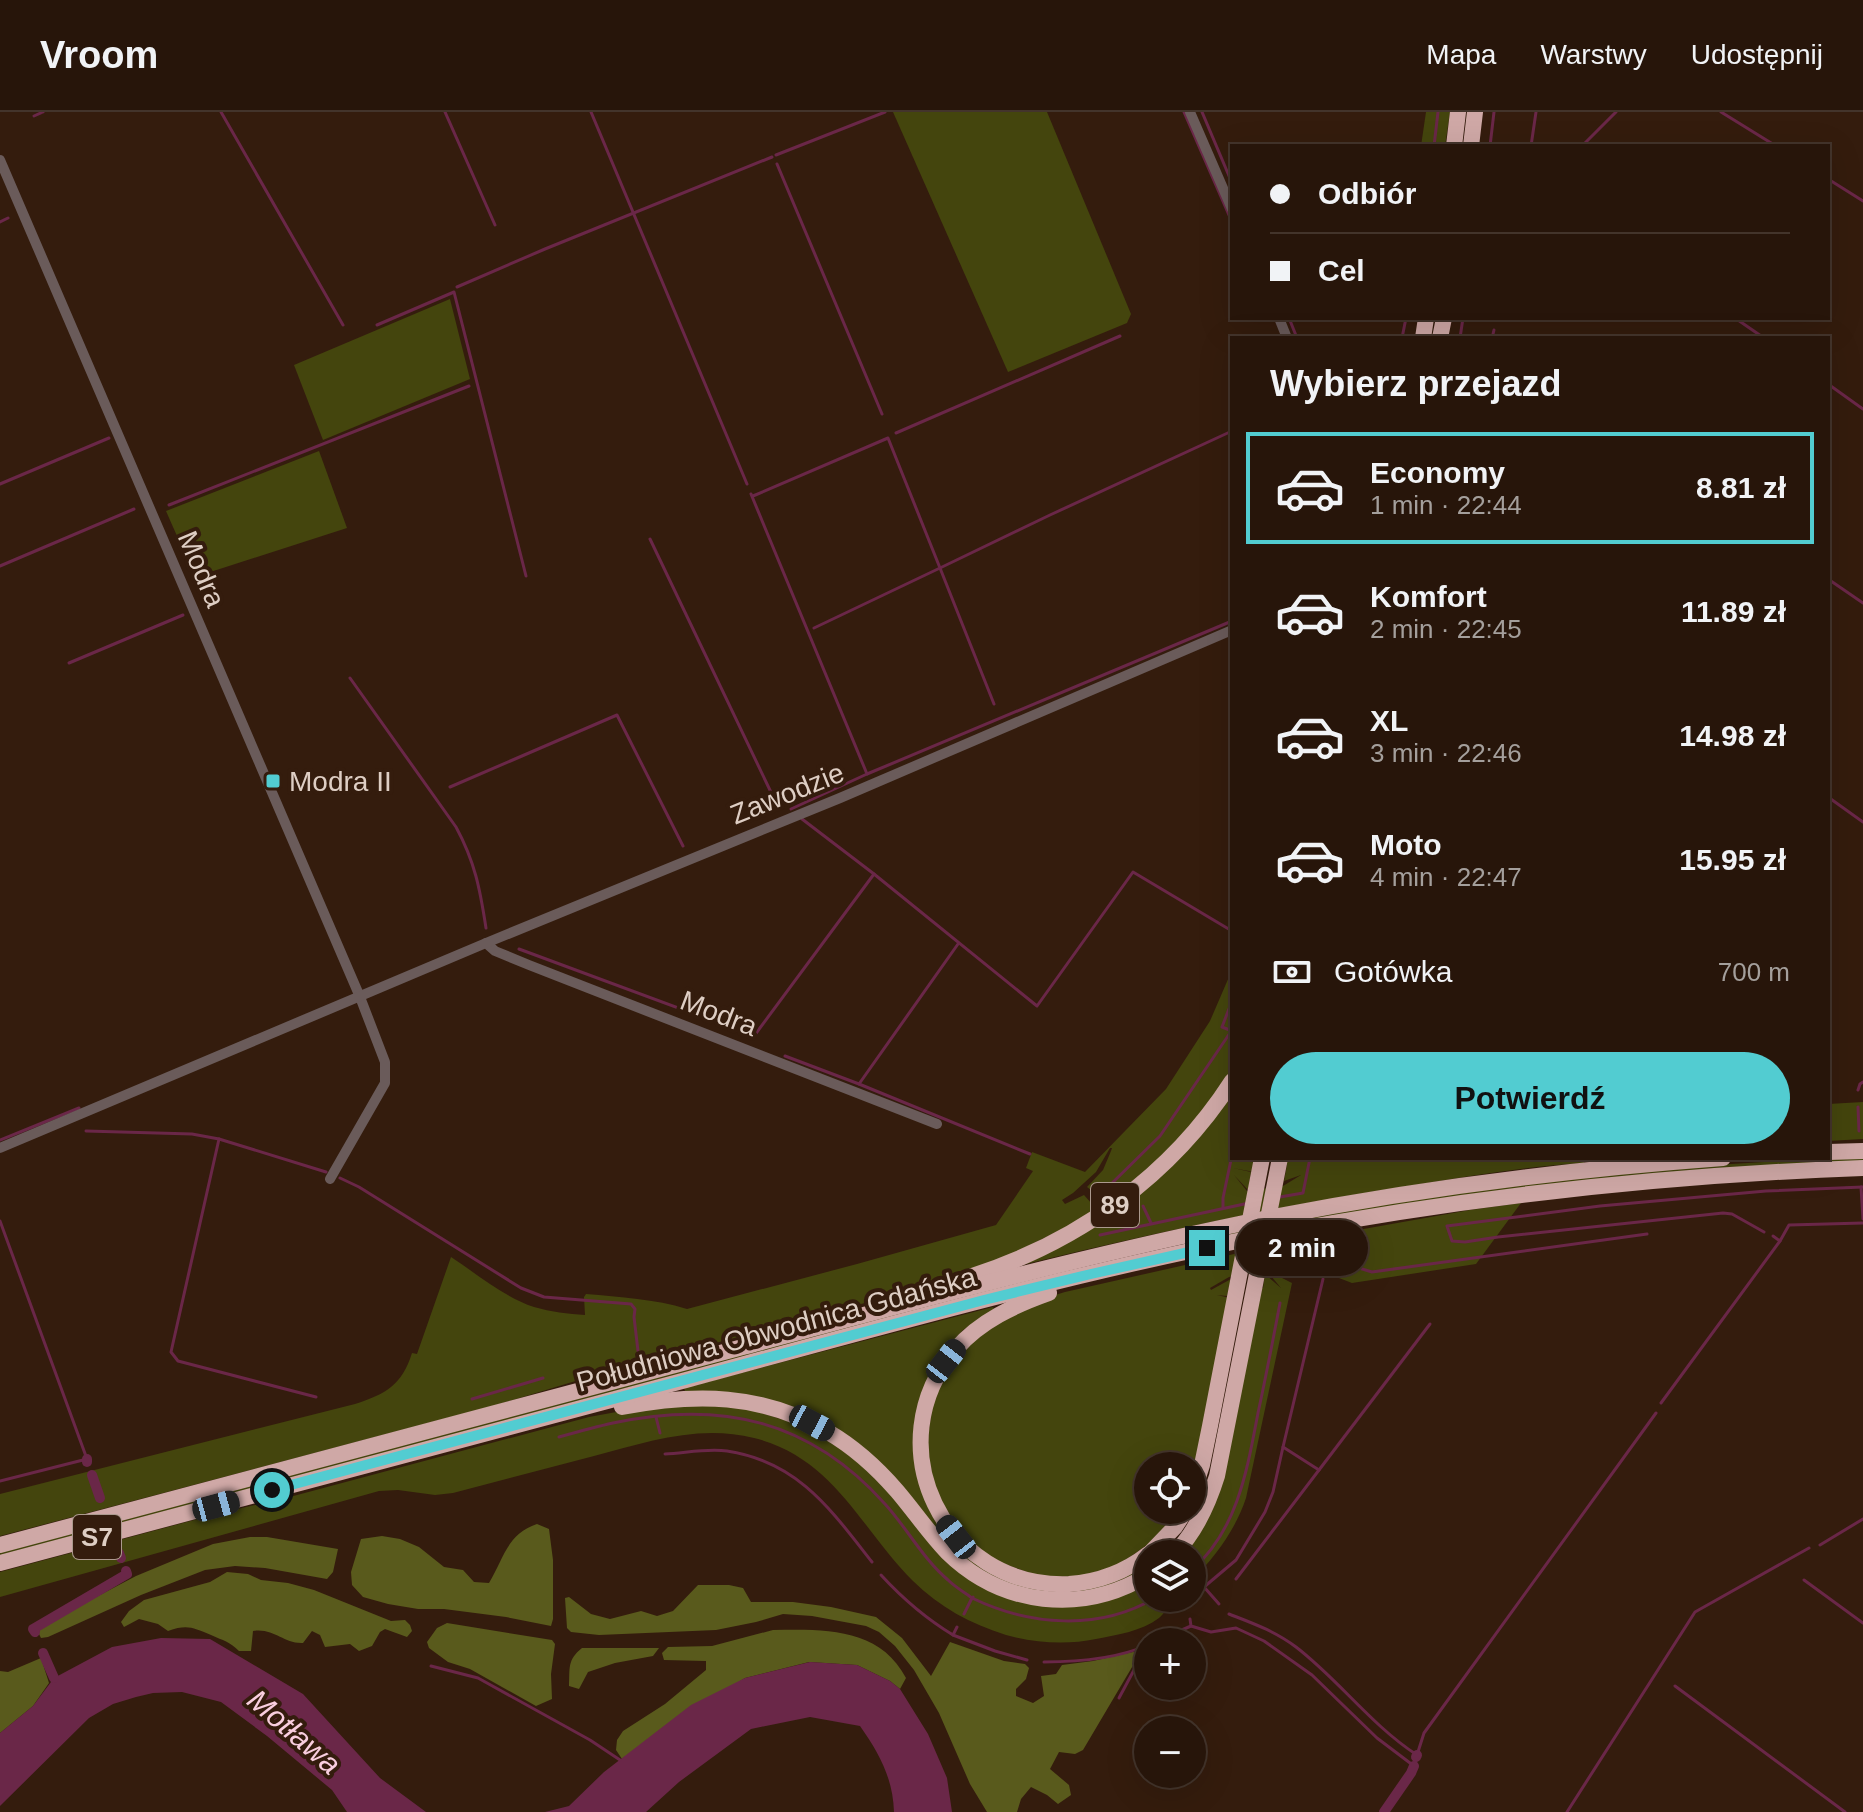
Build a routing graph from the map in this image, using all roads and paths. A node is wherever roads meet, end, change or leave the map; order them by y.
1 (1190, 112) edge
2 (1458, 112) edge
3 (1475, 112) edge
4 (1454, 144) edge
5 (1471, 144) edge
6 (0, 160) edge
7 (1230, 204) edge
8 (1230, 631) edge
9 (486, 943) junction
10 (360, 997) junction
11 (1230, 1084) edge
12 (937, 1124) dead end
13 (0, 1148) edge
14 (1863, 1151) edge
15 (1830, 1152) edge
16 (1262, 1160) edge
17 (1280, 1160) edge
18 (1696, 1160) edge
19 (1863, 1168) edge
20 (330, 1179) dead end
21 (1091, 1274) junction
22 (892, 1307) junction
23 (558, 1414) junction
24 (1205, 1452) edge
25 (1177, 1524) edge
26 (1162, 1540) edge
27 (1186, 1540) edge
28 (0, 1545) edge
29 (0, 1563) edge
30 (1134, 1563) edge
31 (1134, 1583) edge

1 - 7 street
2 - 4 highway
3 - 5 highway
6 - 10 street, Modra
8 - 9 street, Zawodzie
9 - 10 street, Zawodzie
9 - 12 street, Modra
10 - 13 street
10 - 20 street, Modra
11 - 22 highway, 89
14 - 15 highway
16 - 24 highway
17 - 27 highway
18 - 22 highway, Południowa Obwodnica Gdańska / S7
19 - 21 highway, Południowa Obwodnica Gdańska / S7
21 - 23 highway, Południowa Obwodnica Gdańska / S7
21 - 30 highway
22 - 28 highway, Południowa Obwodnica Gdańska / S7
23 - 29 highway, Południowa Obwodnica Gdańska / S7
23 - 31 highway
25 - 26 highway

